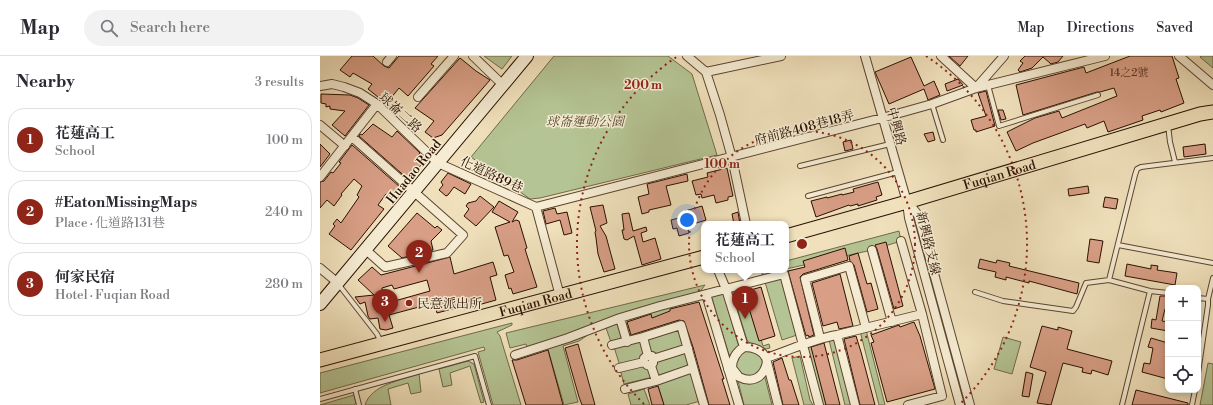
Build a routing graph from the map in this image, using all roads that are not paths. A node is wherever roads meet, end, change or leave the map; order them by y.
1 (454, 56) edge
2 (473, 56) edge
3 (528, 56) edge
4 (687, 56) edge
5 (781, 56) edge
6 (865, 56) edge
7 (941, 56) edge
8 (1004, 56) edge
9 (1105, 56) edge
10 (1179, 56) edge
11 (706, 72) junction
12 (503, 85) junction
13 (988, 85) junction
14 (1213, 85) edge
15 (320, 86) edge
16 (976, 88) junction
17 (1098, 95) dead end
18 (418, 97) dead end
19 (377, 104) junction
20 (932, 104) junction
21 (1213, 112) edge
22 (882, 118) junction
23 (1168, 124) junction
24 (320, 126) edge
25 (352, 137) junction
26 (943, 140) dead end
27 (890, 144) junction
28 (345, 146) junction
29 (732, 158) junction
30 (1213, 158) edge
31 (1175, 162) junction
32 (438, 163) junction
33 (800, 166) dead end
34 (898, 172) junction
35 (320, 177) edge
36 (414, 192) junction
37 (808, 196) dead end
38 (907, 202) junction
39 (536, 207) junction
40 (745, 221) edge
41 (789, 235) edge
42 (901, 241) dead end
43 (1118, 245) junction
44 (366, 250) junction
45 (872, 250) dead end
46 (701, 258) edge
47 (1213, 263) edge
48 (320, 268) edge
49 (719, 273) edge
50 (1213, 278) edge
51 (1109, 280) junction
52 (338, 283) junction
53 (726, 289) junction
54 (1150, 291) junction
55 (975, 292) dead end
56 (1165, 293) edge
57 (706, 294) junction
58 (560, 296) junction
59 (1201, 298) edge
60 (1208, 299) junction
61 (320, 304) edge
62 (922, 314) junction
63 (620, 318) junction
64 (892, 322) junction
65 (866, 328) junction
66 (837, 335) junction
67 (643, 337) junction
68 (820, 338) junction
69 (627, 342) junction
70 (381, 343) junction
71 (612, 345) dead end
72 (804, 345) junction
73 (744, 347) junction
74 (688, 348) junction
75 (515, 355) dead end
76 (1200, 357) edge
77 (767, 359) junction
78 (320, 360) edge
79 (649, 361) junction
80 (619, 368) dead end
81 (693, 368) junction
82 (730, 369) junction
83 (656, 381) junction
84 (355, 389) junction
85 (626, 389) dead end
86 (1194, 393) edge
87 (320, 399) edge
88 (359, 405) edge
89 (489, 405) edge
90 (704, 405) edge
91 (738, 405) edge
92 (778, 405) edge
93 (819, 405) edge
94 (855, 405) edge
95 (908, 405) edge
96 (960, 405) edge
97 (970, 405) edge
98 (1122, 405) edge
99 (1192, 405) edge

1 - 18 street
2 - 12 street
3 - 12 street, Huadao Road
4 - 11 street
5 - 11 street
6 - 22 street, 中興路
7 - 16 street
8 - 16 street
9 - 13 street, 府前路408巷18弄
10 - 14 street
11 - 29 street
12 - 32 street, Huadao Road
13 - 16 street, 府前路408巷18弄
13 - 17 lane
15 - 19 street, 球崙二路
16 - 20 street, 府前路408巷18弄
19 - 25 street
19 - 32 street, 球崙二路
20 - 22 street, 府前路408巷18弄
20 - 26 lane
21 - 23 main road, Fuqian Road
22 - 27 street, 中興路
22 - 29 street, 府前路408巷18弄
23 - 31 lane
23 - 38 main road, Fuqian Road
24 - 28 street
25 - 28 street
25 - 36 street
27 - 33 lane
27 - 34 street, 中興路
28 - 35 street
29 - 39 street, 府前路408巷18弄
29 - 40 street
30 - 31 lane
31 - 43 lane
32 - 36 street, Huadao Road
32 - 39 street, 化道路89巷
34 - 37 lane
34 - 38 street, 中興路
36 - 44 street, Huadao Road
36 - 44 street
38 - 41 main road, Fuqian Road
38 - 96 street, 新興路支線
38 - 97 street, 新興路支線
39 - 58 street
42 - 62 street
43 - 47 lane
43 - 51 lane
44 - 52 street, Huadao Road
45 - 64 street
46 - 58 main road, Fuqian Road
48 - 52 street
49 - 53 street
50 - 60 lane
51 - 54 lane
51 - 55 lane
52 - 61 street, Huadao Road
52 - 70 lane
53 - 57 street
53 - 72 street
53 - 73 street
54 - 56 lane
54 - 98 lane
57 - 63 street
57 - 82 street
58 - 70 main road, Fuqian Road
59 - 60 lane
60 - 76 lane
62 - 64 street
62 - 95 street
63 - 69 street
63 - 75 street
64 - 65 street
65 - 66 street
65 - 68 street
66 - 68 street
66 - 94 street
67 - 69 street
67 - 74 street
67 - 79 street
68 - 72 street
69 - 71 street
70 - 78 main road, Fuqian Road
72 - 77 street
72 - 93 street
73 - 77 street
73 - 82 street
74 - 79 street
74 - 81 street
77 - 82 street
77 - 92 street
79 - 80 street
79 - 83 street
81 - 83 street
81 - 90 street
82 - 91 street
83 - 85 street
84 - 87 lane
84 - 88 lane
84 - 89 lane
86 - 99 lane

